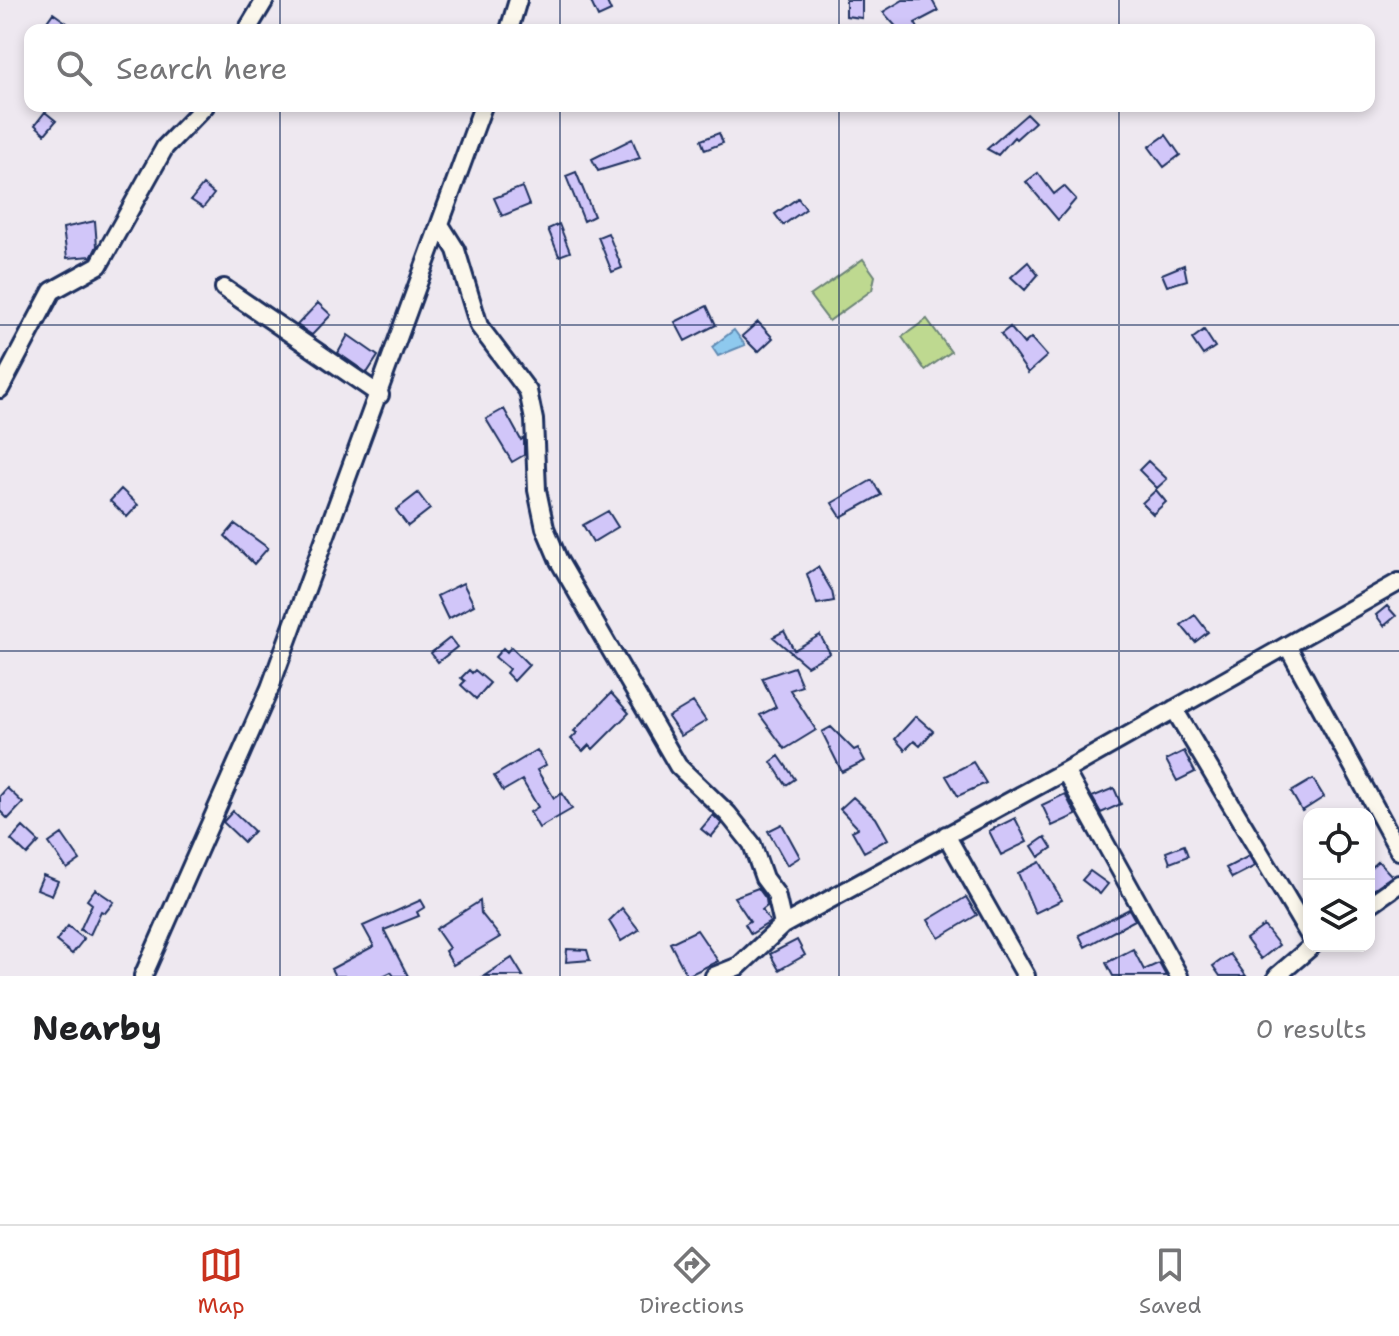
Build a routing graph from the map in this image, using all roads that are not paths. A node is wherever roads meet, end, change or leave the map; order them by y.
1 (265, 0) edge
2 (518, 0) edge
3 (251, 24) edge
4 (511, 24) edge
5 (199, 112) edge
6 (481, 112) edge
7 (441, 226) junction
8 (224, 288) dead end
9 (0, 389) edge
10 (380, 395) junction
11 (1399, 582) edge
12 (1288, 647) junction
13 (1174, 709) junction
14 (1065, 771) junction
15 (946, 835) junction
16 (1399, 851) edge
17 (1399, 884) edge
18 (1375, 901) edge
19 (783, 925) junction
20 (1303, 925) edge
21 (1305, 952) edge
22 (143, 976) edge
23 (714, 976) edge
24 (1026, 976) edge
25 (1179, 976) edge
26 (1277, 976) edge

1 - 3 street
2 - 4 street
5 - 9 street
6 - 7 street
7 - 10 street
7 - 19 street
8 - 10 street
10 - 22 street
11 - 12 street
12 - 13 street
12 - 16 street
13 - 14 street
13 - 20 street
14 - 15 street
14 - 25 street
15 - 19 street
15 - 24 street
17 - 18 street
19 - 23 street
21 - 26 street

